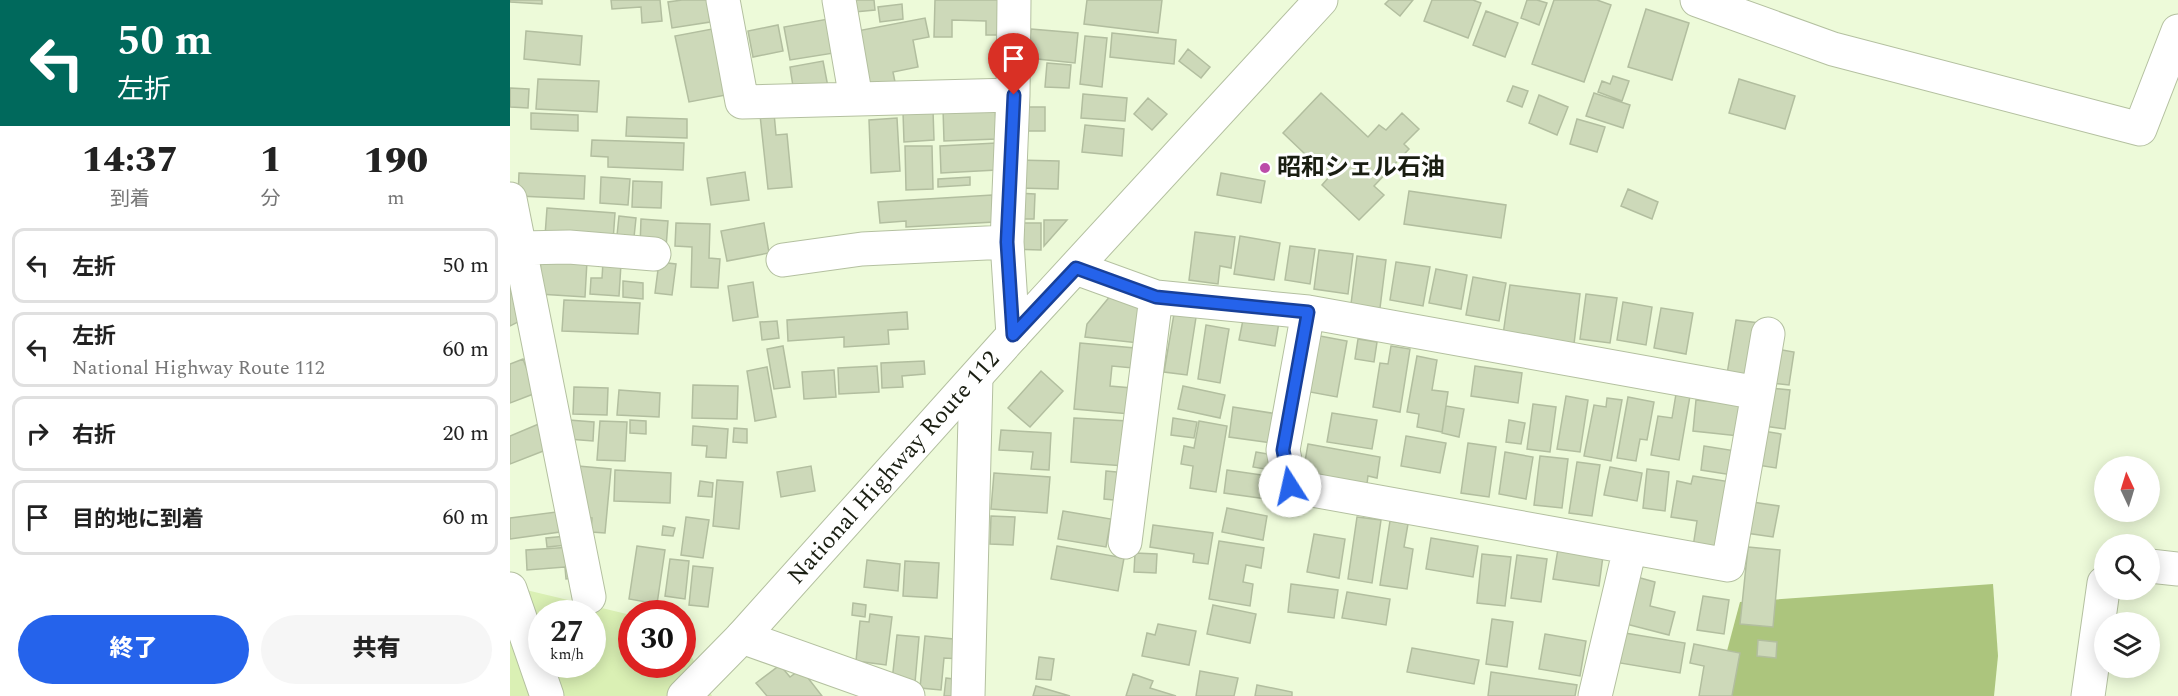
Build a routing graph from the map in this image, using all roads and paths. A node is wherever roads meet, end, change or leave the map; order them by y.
1 (723, 0) edge
2 (839, 0) edge
3 (1014, 0) edge
4 (1322, 0) edge
5 (1697, 0) edge
6 (2178, 31) edge
7 (1014, 95) junction
8 (856, 99) junction
9 (510, 199) edge
10 (1007, 242) junction
11 (521, 248) junction
12 (654, 254) dead end
13 (783, 260) dead end
14 (1076, 268) junction
15 (1156, 297) junction
16 (1308, 312) junction
17 (1768, 334) dead end
18 (1013, 335) junction
19 (976, 377) junction
20 (1758, 393) junction
21 (1125, 542) dead end
22 (1630, 548) junction
23 (2160, 567) edge
24 (2178, 569) edge
25 (510, 589) edge
26 (589, 597) dead end
27 (2102, 600) edge
28 (742, 637) junction
29 (547, 696) edge
30 (684, 696) edge
31 (908, 696) edge
32 (968, 696) edge
33 (1595, 696) edge
34 (2088, 696) edge

1 - 8 main road
2 - 8 main road
3 - 7 main road
4 - 14 main road, National Highway Route 112
5 - 6 main road
7 - 8 main road
7 - 10 main road
9 - 11 main road
10 - 13 main road
10 - 18 main road
11 - 12 main road
11 - 26 main road
14 - 15 main road
14 - 18 main road, National Highway Route 112
15 - 16 main road
15 - 21 main road
16 - 20 main road
16 - 22 main road
17 - 20 main road
18 - 19 main road, National Highway Route 112
19 - 28 main road, National Highway Route 112
19 - 32 main road
20 - 22 main road
22 - 33 main road
23 - 24 main road
25 - 29 main road
27 - 34 main road
28 - 30 main road, National Highway Route 112
28 - 31 main road

